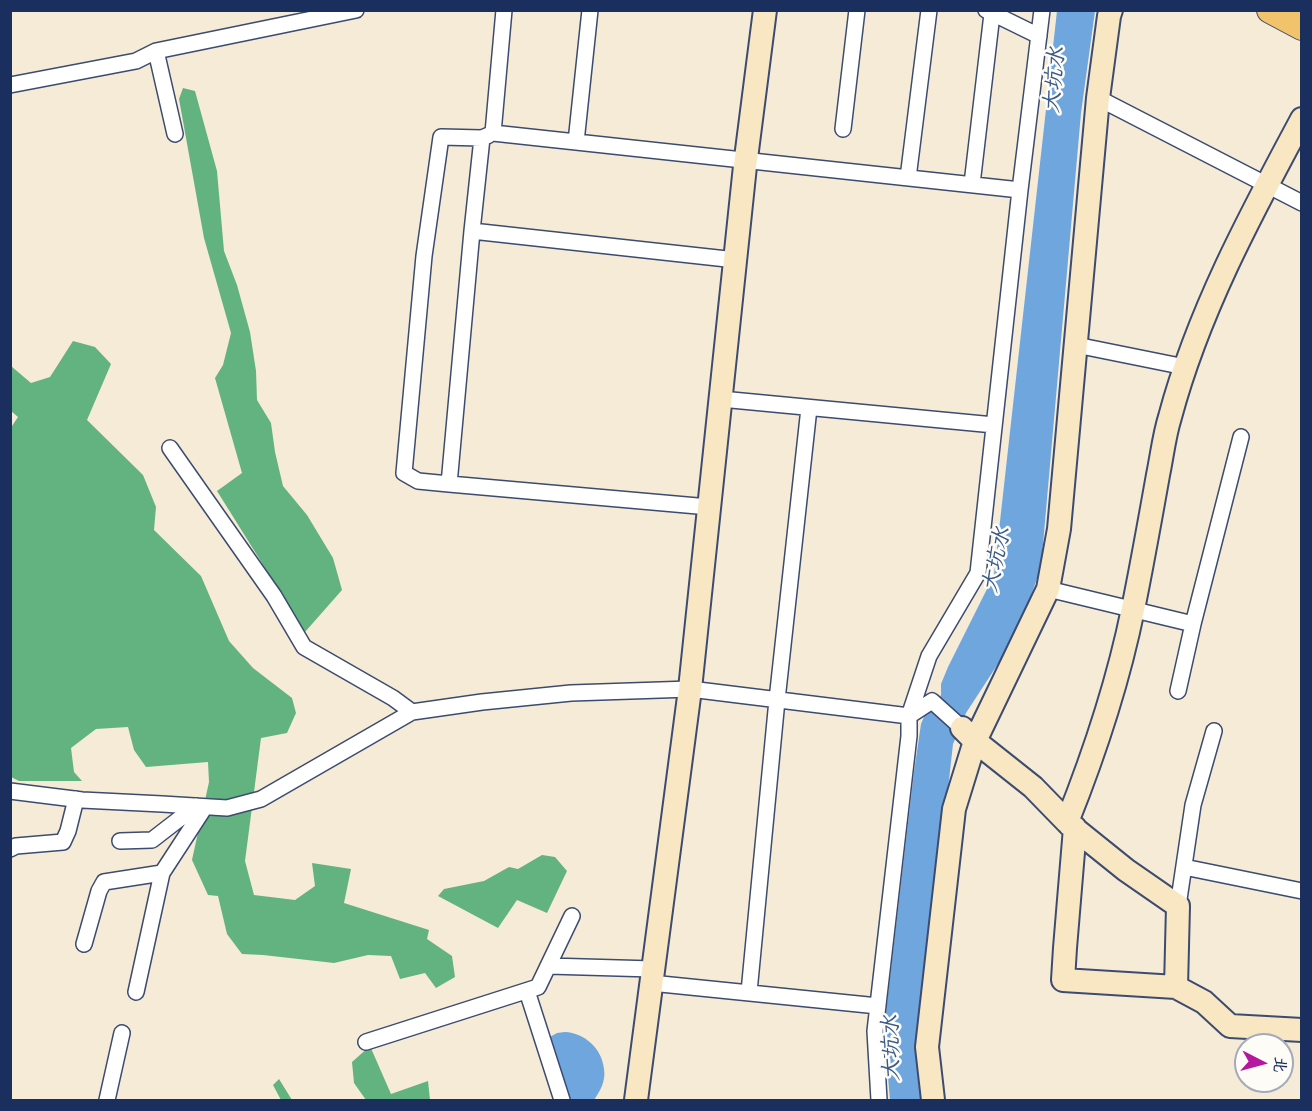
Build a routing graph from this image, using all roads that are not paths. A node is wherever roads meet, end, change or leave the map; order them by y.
1 (356, 10) edge
2 (504, 10) edge
3 (590, 10) edge
4 (765, 10) edge
5 (857, 10) edge
6 (929, 10) edge
7 (1042, 10) edge
8 (1111, 10) edge
9 (1270, 10) edge
10 (989, 12) edge
11 (1302, 27) edge
12 (1039, 36) junction
13 (156, 51) junction
14 (10, 85) edge
15 (1098, 98) junction
16 (1302, 119) edge
17 (843, 129) dead end
18 (175, 134) dead end
19 (487, 135) junction
20 (576, 142) junction
21 (746, 160) junction
22 (908, 178) junction
23 (972, 184) junction
24 (1266, 185) junction
25 (1020, 190) junction
26 (1302, 203) edge
27 (472, 231) junction
28 (736, 260) junction
29 (1076, 345) junction
30 (1185, 367) junction
31 (721, 399) junction
32 (809, 408) junction
33 (994, 424) junction
34 (1241, 437) dead end
35 (170, 448) dead end
36 (449, 484) junction
37 (709, 507) junction
38 (1048, 590) junction
39 (1133, 610) junction
40 (1193, 624) junction
41 (690, 689) junction
42 (1178, 691) dead end
43 (777, 700) junction
44 (412, 712) junction
45 (909, 716) junction
46 (1214, 731) dead end
47 (969, 735) junction
48 (10, 791) edge
49 (76, 800) junction
50 (200, 806) junction
51 (1071, 825) junction
52 (120, 841) dead end
53 (10, 849) edge
54 (1184, 867) junction
55 (162, 873) junction
56 (1302, 891) edge
57 (1178, 906) junction
58 (572, 916) dead end
59 (84, 944) dead end
60 (549, 966) junction
61 (652, 976) junction
62 (1176, 987) junction
63 (527, 991) junction
64 (135, 992) dead end
65 (749, 992) junction
66 (878, 1006) junction
67 (1302, 1030) edge
68 (122, 1033) dead end
69 (366, 1042) dead end
70 (107, 1101) edge
71 (562, 1101) edge
72 (636, 1101) edge
73 (879, 1101) edge
74 (933, 1101) edge

1 - 13 street
2 - 19 street
3 - 20 street
4 - 21 street
5 - 17 street
6 - 22 street
7 - 12 street
8 - 15 street
9 - 11 main road
10 - 12 street
10 - 23 street
12 - 25 street
13 - 14 street
13 - 18 street
15 - 24 street
15 - 29 street
16 - 24 street
19 - 20 street
19 - 27 street
19 - 36 street
20 - 21 street
21 - 22 street
21 - 28 street
22 - 23 street
23 - 25 street
24 - 26 street
24 - 30 street
25 - 33 street
27 - 28 street
27 - 36 street
28 - 31 street
29 - 30 street
29 - 38 street
30 - 39 street
31 - 32 street
31 - 37 street
32 - 33 street
32 - 43 street
33 - 45 street
34 - 40 street
35 - 44 street
36 - 37 street
37 - 41 street
38 - 39 street
38 - 47 street
39 - 40 street
39 - 51 street
40 - 42 street
41 - 43 street
41 - 44 street
41 - 61 street
43 - 45 street
43 - 65 street
44 - 50 street
45 - 47 street
45 - 66 street
46 - 54 street
47 - 51 street
47 - 74 street
48 - 49 street
49 - 50 street
49 - 53 street
50 - 52 street
50 - 55 street
51 - 57 street
51 - 62 street
54 - 56 street
54 - 57 street
55 - 59 street
55 - 64 street
57 - 62 street
58 - 60 street
60 - 61 street
60 - 63 street
61 - 65 street
61 - 72 street
62 - 67 street
63 - 69 street
63 - 71 street
65 - 66 street
66 - 73 street
68 - 70 street

